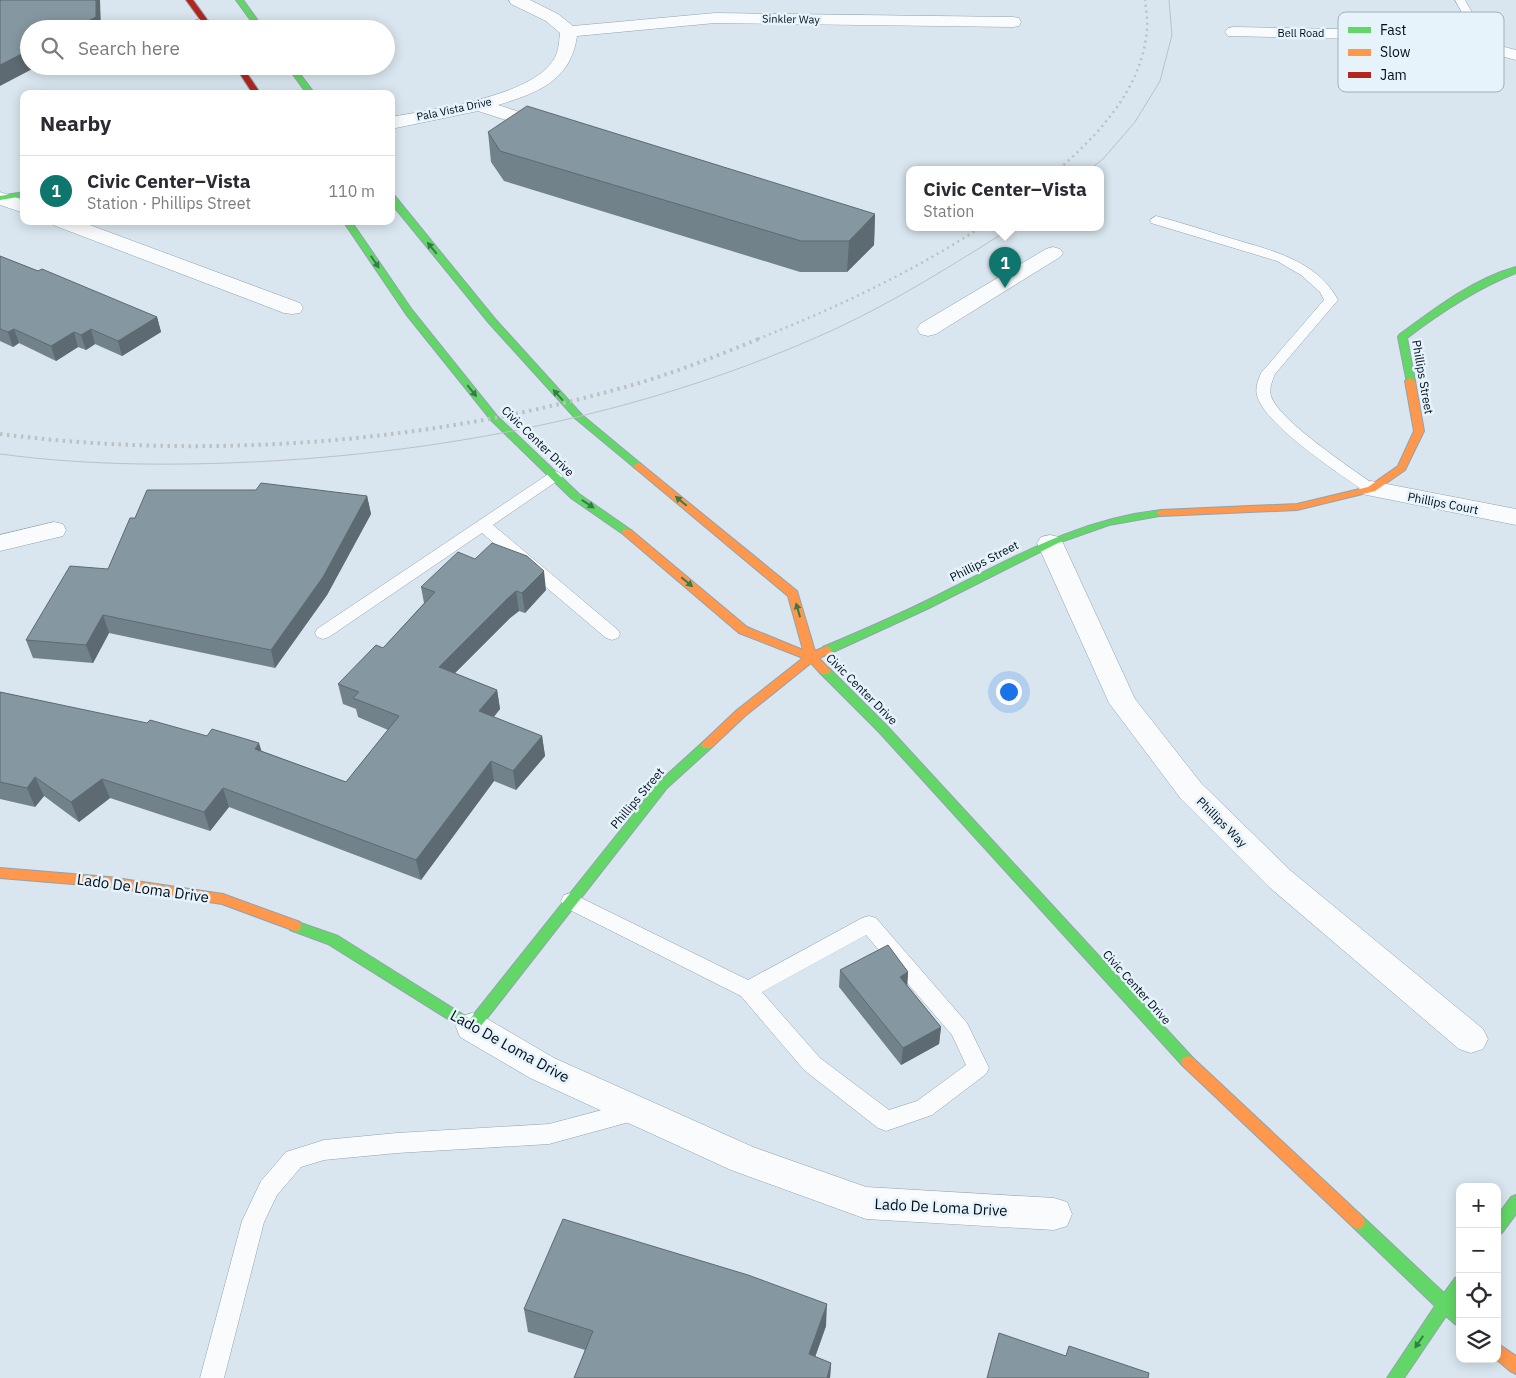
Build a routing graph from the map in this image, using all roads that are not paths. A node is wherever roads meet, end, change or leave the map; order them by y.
1 (189, 0) edge
2 (239, 0) edge
3 (517, 0) edge
4 (1460, 0) edge
5 (685, 4) dead end
6 (1467, 12) edge
7 (204, 20) edge
8 (254, 20) edge
9 (1013, 22) dead end
10 (566, 27) junction
11 (1234, 32) dead end
12 (1338, 33) edge
13 (244, 75) edge
14 (297, 75) edge
15 (255, 90) edge
16 (308, 90) edge
17 (479, 105) junction
18 (395, 122) edge
19 (564, 132) edge
20 (20, 195) edge
21 (0, 198) edge
22 (395, 202) edge
23 (20, 206) edge
24 (1156, 220) dead end
25 (71, 225) edge
26 (350, 225) edge
27 (1053, 254) dead end
28 (1516, 270) edge
29 (978, 276) dead end
30 (1001, 287) junction
31 (292, 308) dead end
32 (928, 329) dead end
33 (555, 476) junction
34 (1371, 490) junction
35 (1516, 517) edge
36 (483, 525) junction
37 (54, 530) dead end
38 (0, 543) edge
39 (1050, 543) junction
40 (323, 633) dead end
41 (612, 634) dead end
42 (811, 657) junction
43 (0, 872) edge
44 (571, 901) junction
45 (748, 990) junction
46 (472, 1027) junction
47 (1471, 1039) dead end
48 (636, 1111) junction
49 (1516, 1202) edge
50 (1054, 1214) dead end
51 (1501, 1223) edge
52 (1456, 1289) edge
53 (1444, 1306) junction
54 (1459, 1318) edge
55 (1501, 1353) edge
56 (1516, 1366) edge
57 (212, 1378) edge
58 (1395, 1378) edge

1 - 7 main road
2 - 8 main road
3 - 10 street
4 - 6 lane
5 - 10 street
9 - 10 street, Sinkler Way
10 - 17 street, Pala Vista Drive
11 - 12 street, Bell Road
13 - 15 main road
14 - 16 main road
17 - 18 street, Pala Vista Drive
17 - 19 street
20 - 21 main road
21 - 23 street
42 -> 22 main road, Civic Center Drive
24 - 34 lane
25 - 31 street
26 -> 33 main road, Civic Center Drive
27 - 30 street
28 - 34 main road, Phillips Street
29 - 30 street
30 - 32 street
33 - 36 lane
33 -> 42 main road, Civic Center Drive
34 - 35 street, Phillips Court
34 - 39 main road, Phillips Street
36 - 40 lane
36 - 41 lane
37 - 38 street
39 - 42 main road, Phillips Street
39 - 47 street, Phillips Way
42 - 44 main road, Phillips Street
42 - 53 main road, Civic Center Drive
43 - 46 main road, Lado De Loma Drive
44 - 45 lane
44 - 46 main road, Phillips Street
45 - 45 lane
46 - 48 street, Lado De Loma Drive
48 - 50 street, Lado De Loma Drive
48 - 57 lane
49 - 51 main road
52 - 53 main road
53 - 54 main road, Civic Center Drive
53 -> 58 main road
55 - 56 main road

